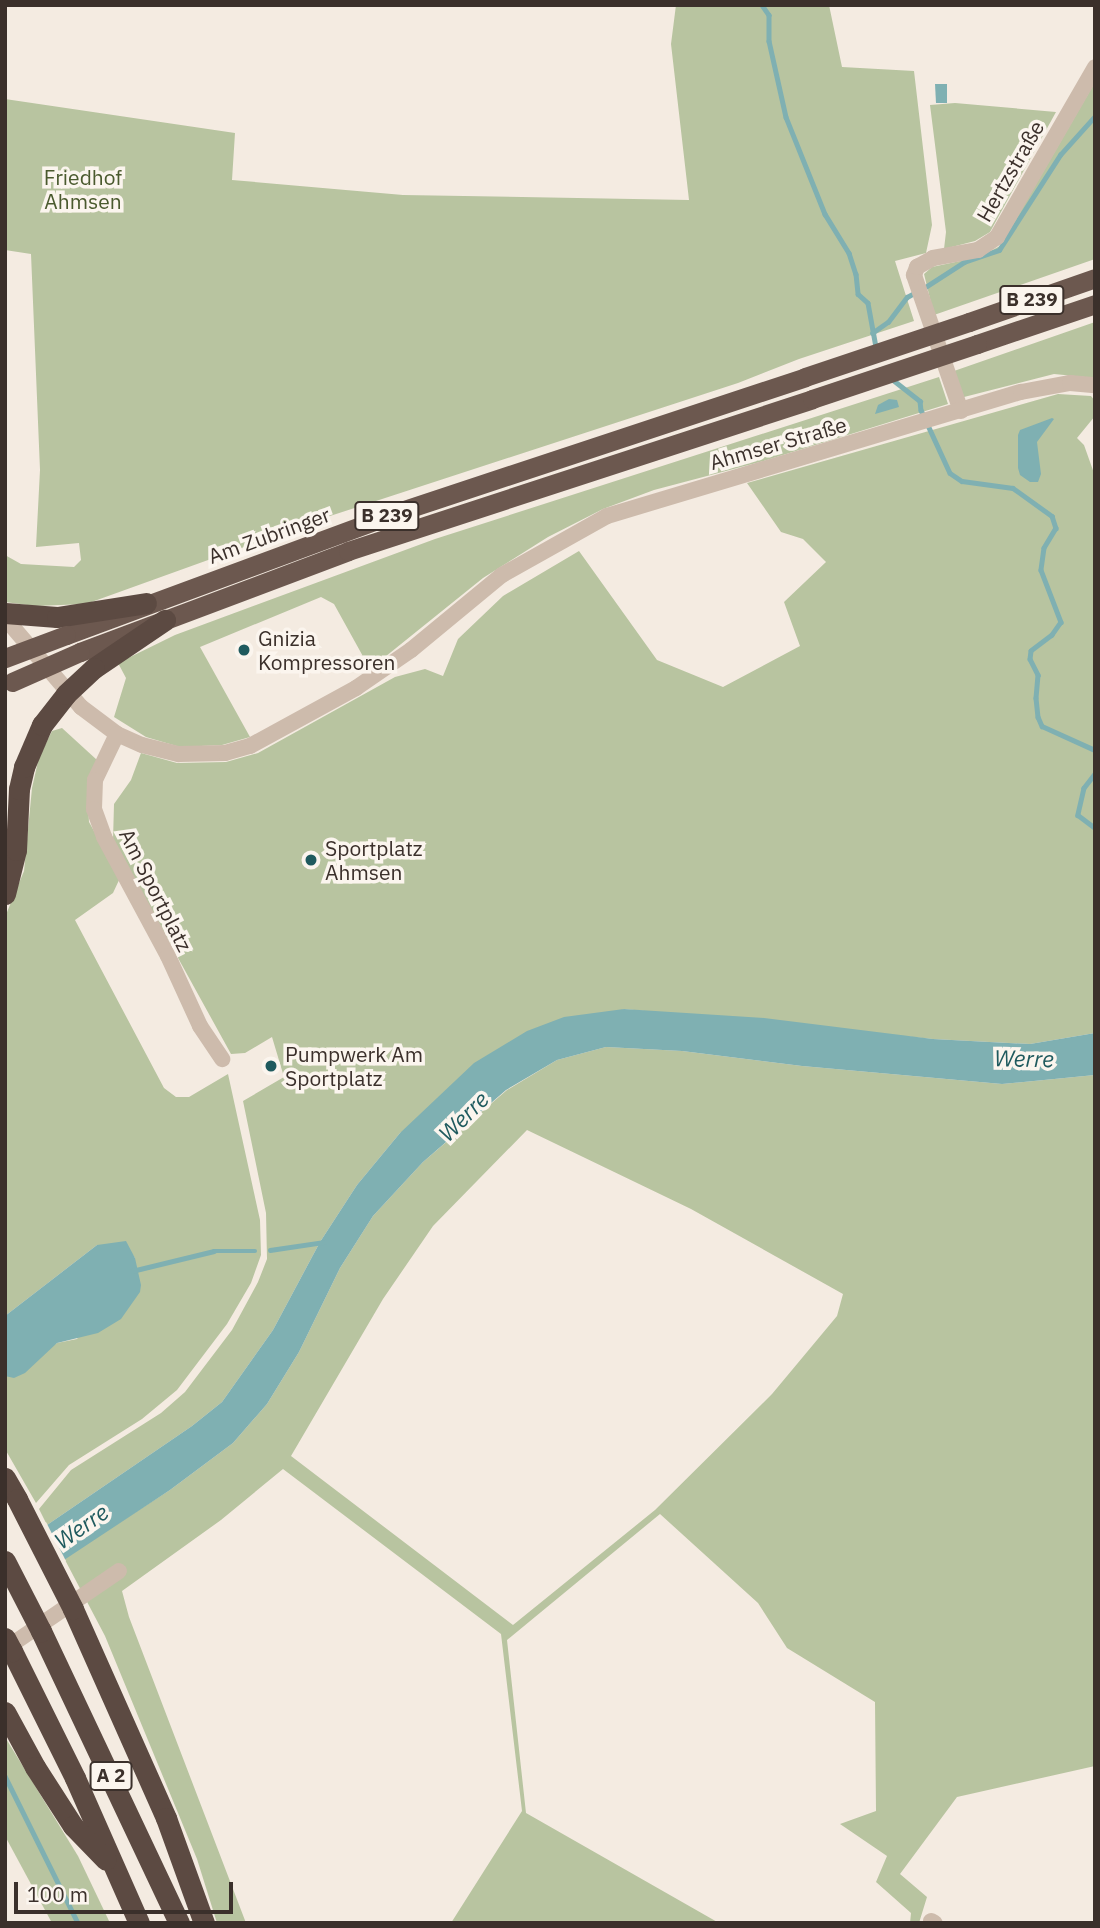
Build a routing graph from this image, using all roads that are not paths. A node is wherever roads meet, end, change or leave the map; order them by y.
1 (1095, 66) edge
2 (1095, 278) edge
3 (1095, 304) edge
4 (1095, 386) edge
5 (956, 412) junction
6 (146, 603) joint
7 (5, 615) edge
8 (165, 620) joint
9 (62, 626) junction
10 (5, 658) edge
11 (87, 660) junction
12 (9, 684) edge
13 (117, 734) junction
14 (5, 894) edge
15 (222, 1059) dead end
16 (5, 1478) edge
17 (5, 1561) edge
18 (119, 1571) dead end
19 (7, 1646) edge
20 (5, 1712) edge
21 (115, 1869) junction
22 (139, 1923) edge
23 (178, 1923) edge
24 (204, 1923) edge

1 - 5 street, Hertzstraße
2 - 6 highway, Am Zubringer / B 239, bridge
3 - 8 highway, Am Zubringer / B 239, bridge
4 - 5 street, Ahmser Straße
5 - 13 street, Ahmser Straße
6 - 9 highway
7 - 9 highway
7 - 13 street, Ahmser Straße
8 - 11 highway
9 - 10 highway, bridge
11 - 12 highway, bridge
11 - 14 highway, bridge
13 - 15 street, Am Sportplatz
16 - 24 highway, bridge
17 - 23 highway, A 2, bridge
18 - 19 street
19 - 21 highway, A 2
20 - 21 highway
21 - 22 highway, A 2

